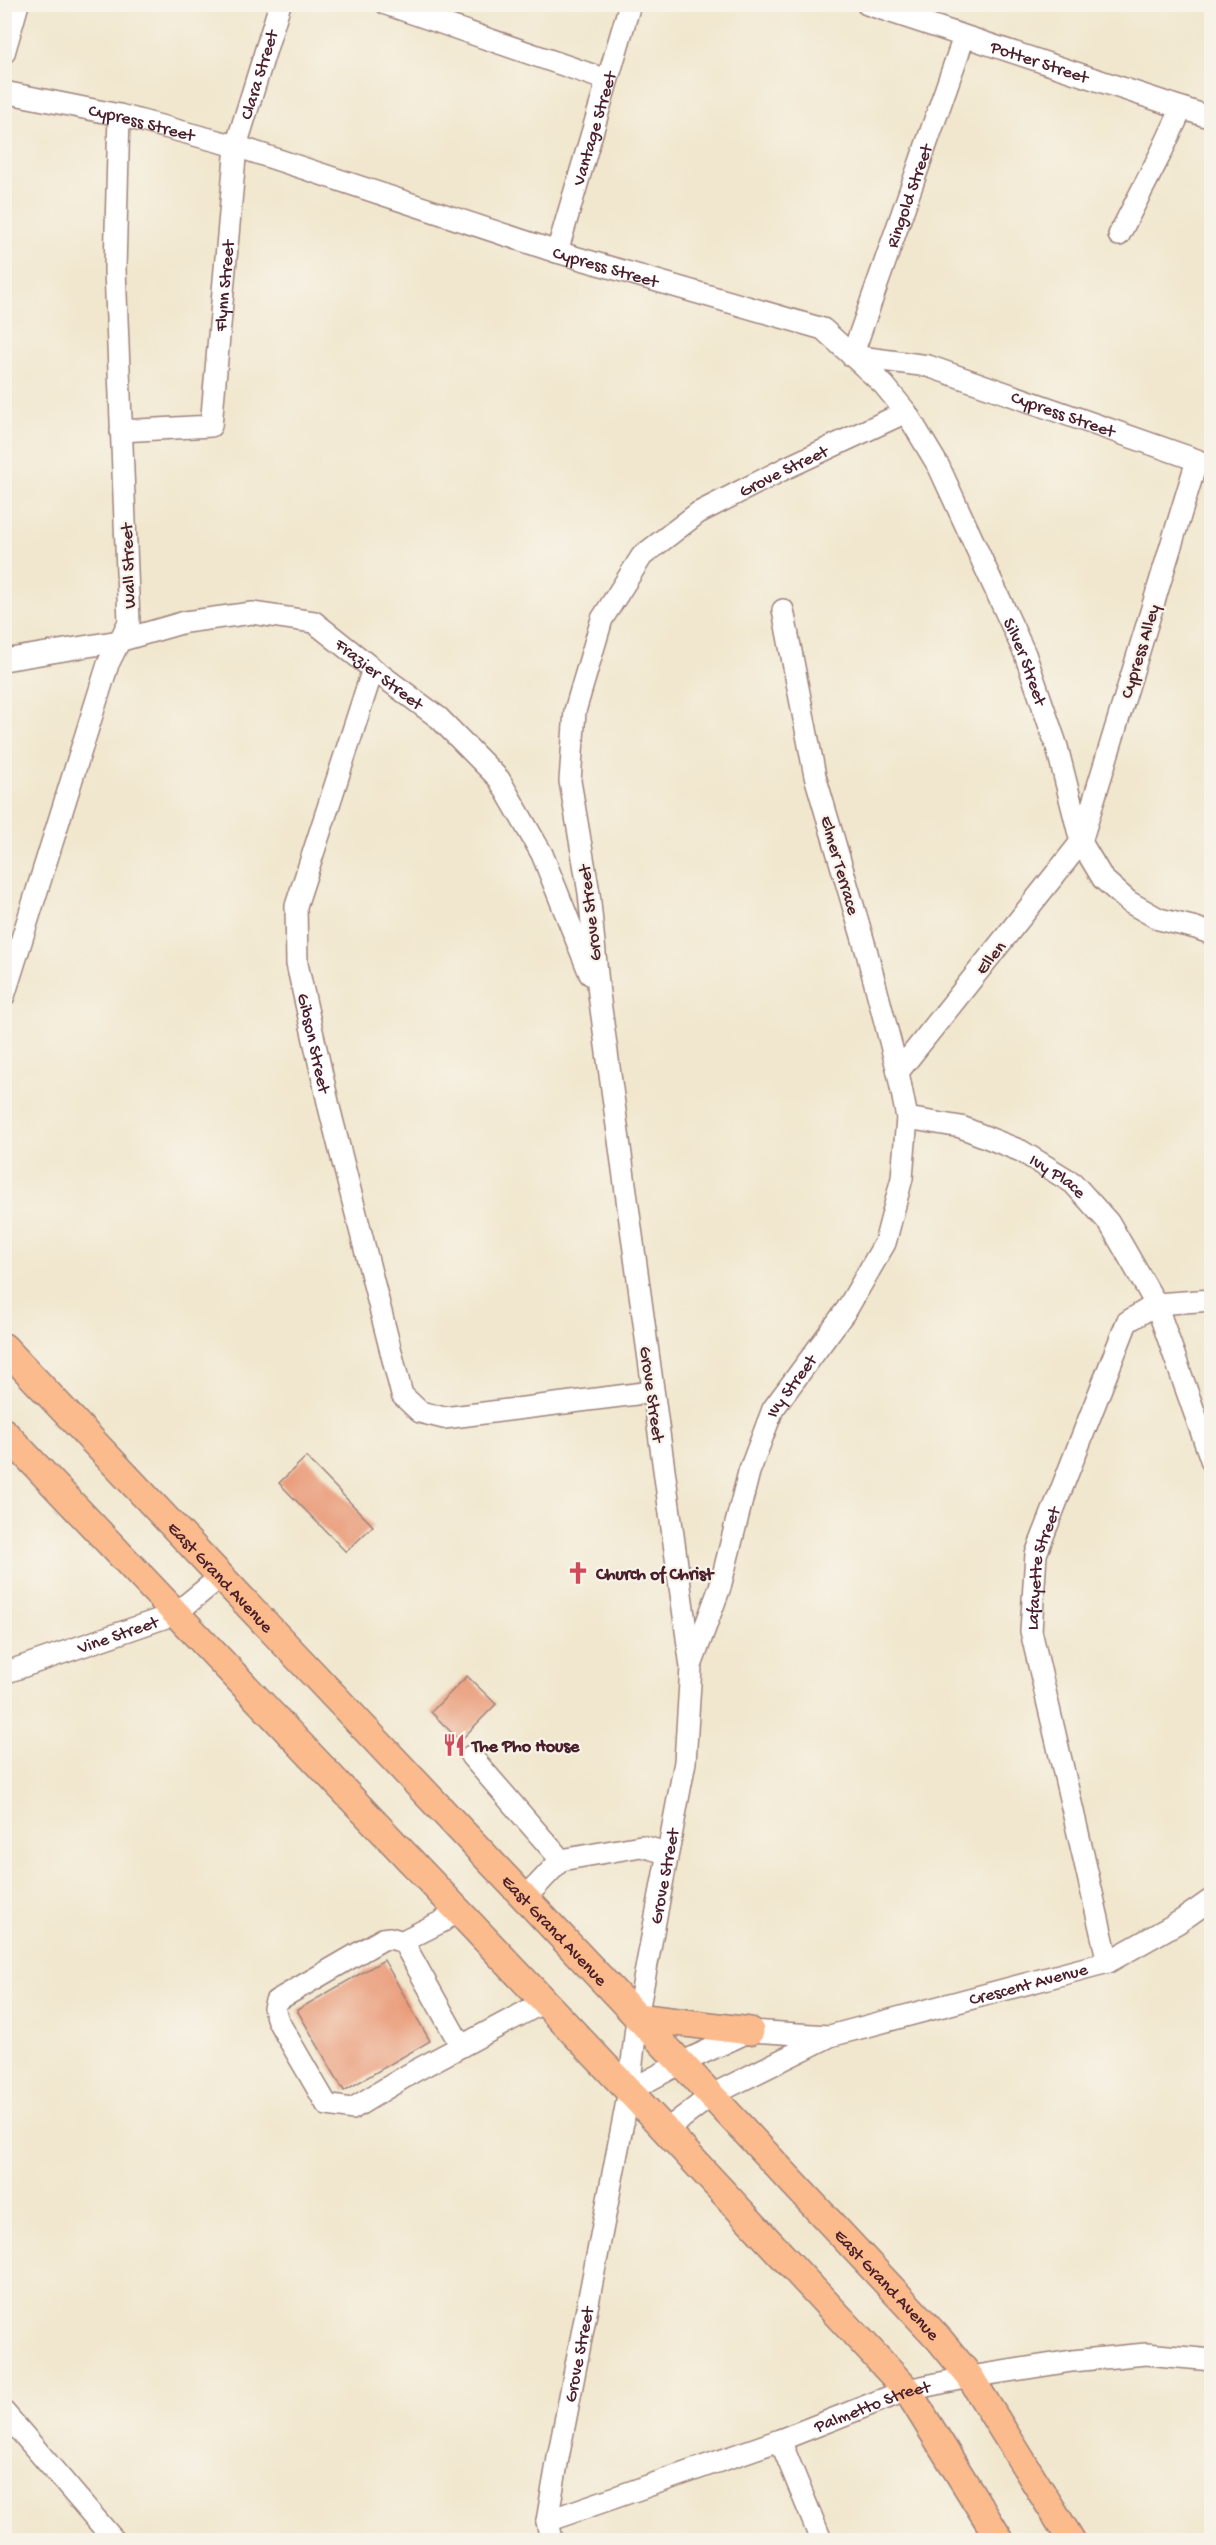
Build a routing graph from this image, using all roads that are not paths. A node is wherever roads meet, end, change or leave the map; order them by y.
1 (18, 4) edge
2 (280, 4) edge
3 (386, 4) edge
4 (630, 4) edge
5 (867, 4) edge
6 (963, 37) junction
7 (4, 53) edge
8 (607, 80) junction
9 (4, 92) edge
10 (1182, 108) junction
11 (119, 116) junction
12 (1212, 118) edge
13 (236, 146) junction
14 (1119, 235) dead end
15 (557, 252) junction
16 (852, 356) junction
17 (906, 412) junction
18 (121, 431) junction
19 (1197, 460) joint
20 (783, 610) dead end
21 (119, 641) junction
22 (4, 660) edge
23 (373, 669) junction
24 (1082, 842) junction
25 (1212, 934) edge
26 (599, 994) junction
27 (4, 996) edge
28 (898, 1072) junction
29 (907, 1118) junction
30 (1212, 1300) edge
31 (1156, 1304) junction
32 (4, 1347) edge
33 (652, 1392) junction
34 (4, 1432) edge
35 (1212, 1462) edge
36 (220, 1577) junction
37 (175, 1614) junction
38 (691, 1667) junction
39 (4, 1673) edge
40 (471, 1756) dead end
41 (667, 1853) junction
42 (561, 1860) junction
43 (524, 1899) junction
44 (1212, 1899) edge
45 (456, 1910) junction
46 (407, 1943) junction
47 (1108, 1962) junction
48 (544, 2002) junction
49 (637, 2017) junction
50 (750, 2031) junction
51 (830, 2036) junction
52 (461, 2046) junction
53 (681, 2062) junction
54 (629, 2091) junction
55 (712, 2095) junction
56 (665, 2131) junction
57 (1212, 2360) edge
58 (970, 2377) junction
59 (907, 2390) junction
60 (4, 2412) edge
61 (780, 2440) junction
62 (549, 2531) edge
63 (106, 2540) edge
64 (821, 2541) edge
65 (1000, 2541) edge
66 (1071, 2541) edge

1 - 7 street
2 - 13 street, Clara Street
3 - 8 street
4 - 8 street, Vantage Street
5 - 6 street, Potter Street
6 - 10 street, Potter Street
6 - 16 street, Ringold Street
8 - 15 street, Vantage Street
9 - 11 street, Cypress Street
10 - 12 street, Potter Street
10 - 14 street
11 - 13 street, Cypress Street
11 - 18 street, Wall Street
13 - 15 street, Cypress Street
13 - 18 street, Flynn Street
15 - 16 street, Cypress Street
16 - 17 street, Silver Street
16 - 19 street, Cypress Street
17 - 24 street, Silver Street
17 - 26 street, Grove Street
18 - 21 street, Wall Street
19 - 24 street, Cypress Alley
20 - 28 street, Elmer Terrace
21 - 22 street, Frazier Street
21 - 23 street, Frazier Street
21 - 27 street, Wall Street
23 - 26 street, Frazier Street
23 - 33 street, Gibson Street
24 - 25 street, Silver Street
24 - 28 street, Ellen
26 - 33 street, Grove Street
28 - 29 street, Elmer Terrace
29 - 31 street, Ivy Place
29 - 38 street, Ivy Street
30 - 31 street
31 - 35 street, Ivy Place
31 - 47 street, Lafayette Street
32 - 36 main road, East Grand Avenue
33 - 38 street, Grove Street
34 - 37 main road
36 - 37 street, Vine Street
36 - 43 main road, East Grand Avenue
37 - 39 street, Vine Street
37 - 45 main road
38 - 41 street, Grove Street
40 - 42 street
41 - 42 street
41 - 49 street, Grove Street
42 - 43 street
43 - 49 main road, East Grand Avenue
44 - 47 street, Crescent Avenue
45 - 46 street
45 - 48 main road
46 - 52 street
46 - 52 street
47 - 51 street, Crescent Avenue
48 - 52 street
48 - 54 main road
49 - 50 main road
49 - 53 main road, East Grand Avenue
49 - 54 street, Grove Street
50 - 51 street, Crescent Avenue
50 - 53 street, Crescent Avenue
51 - 55 street, Crescent Avenue
53 - 54 street, Crescent Avenue
53 - 55 main road, East Grand Avenue
54 - 56 main road
54 - 62 street, Grove Street
55 - 56 street, Crescent Avenue
55 - 58 main road, East Grand Avenue
56 - 59 main road
57 - 58 street, Palmetto Street
58 - 59 street, Palmetto Street
58 - 66 main road, East Grand Avenue
59 - 61 street, Palmetto Street
59 - 65 main road
60 - 63 street
61 - 62 street, Palmetto Street
61 - 64 street

